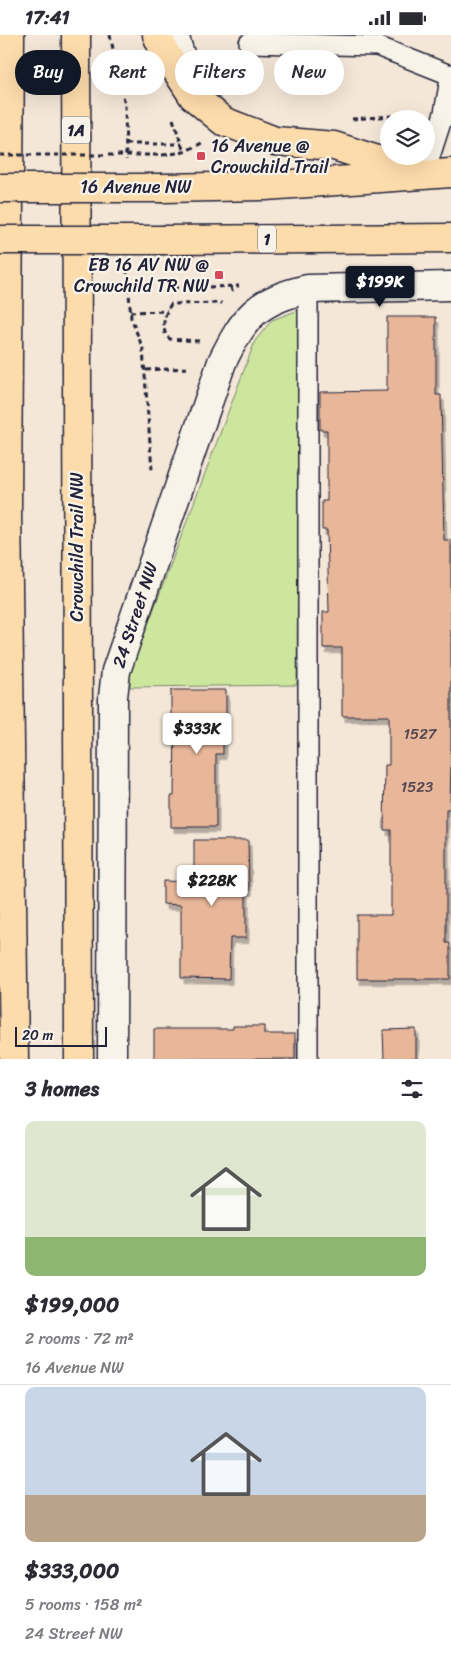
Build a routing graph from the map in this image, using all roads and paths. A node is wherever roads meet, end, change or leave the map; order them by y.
1 (10, 35) edge
2 (76, 35) edge
3 (110, 35) edge
4 (157, 35) edge
5 (174, 35) edge
6 (376, 41) edge
7 (249, 43) dead end
8 (451, 75) edge
9 (193, 96) junction
10 (207, 140) dead end
11 (184, 152) junction
12 (0, 155) edge
13 (451, 173) edge
14 (424, 175) junction
15 (0, 188) edge
16 (451, 238) edge
17 (0, 240) edge
18 (244, 285) dead end
19 (451, 286) edge
20 (174, 287) dead end
21 (231, 287) junction
22 (308, 289) junction
23 (233, 296) dead end
24 (228, 303) dead end
25 (129, 307) dead end
26 (167, 311) junction
27 (130, 312) junction
28 (201, 345) dead end
29 (194, 368) dead end
30 (146, 369) junction
31 (155, 474) dead end
32 (4, 518) edge
33 (14, 955) junction
34 (0, 1003) edge
35 (14, 1059) edge
36 (79, 1059) edge
37 (112, 1059) edge
38 (308, 1059) edge

1 - 32 highway
2 - 36 highway, Crowchild Trail NW / 1A
3 - 11 path
4 - 9 highway
5 - 9 street
6 - 7 lane
6 - 8 lane
8 - 14 lane
9 - 14 highway
10 - 11 path
11 - 12 path, bridge
13 - 14 highway, 16 Avenue NW
14 - 15 highway, 16 Avenue NW, bridge
16 - 17 highway, 1, bridge
18 - 21 path
19 - 22 street
20 - 21 path
21 - 23 path
22 - 37 street, 24 Street NW
22 - 38 lane
24 - 26 path
25 - 27 path
26 - 27 path
26 - 28 path
27 - 30 path
29 - 30 path
30 - 31 path
32 - 33 highway
33 - 34 highway
33 - 35 highway

